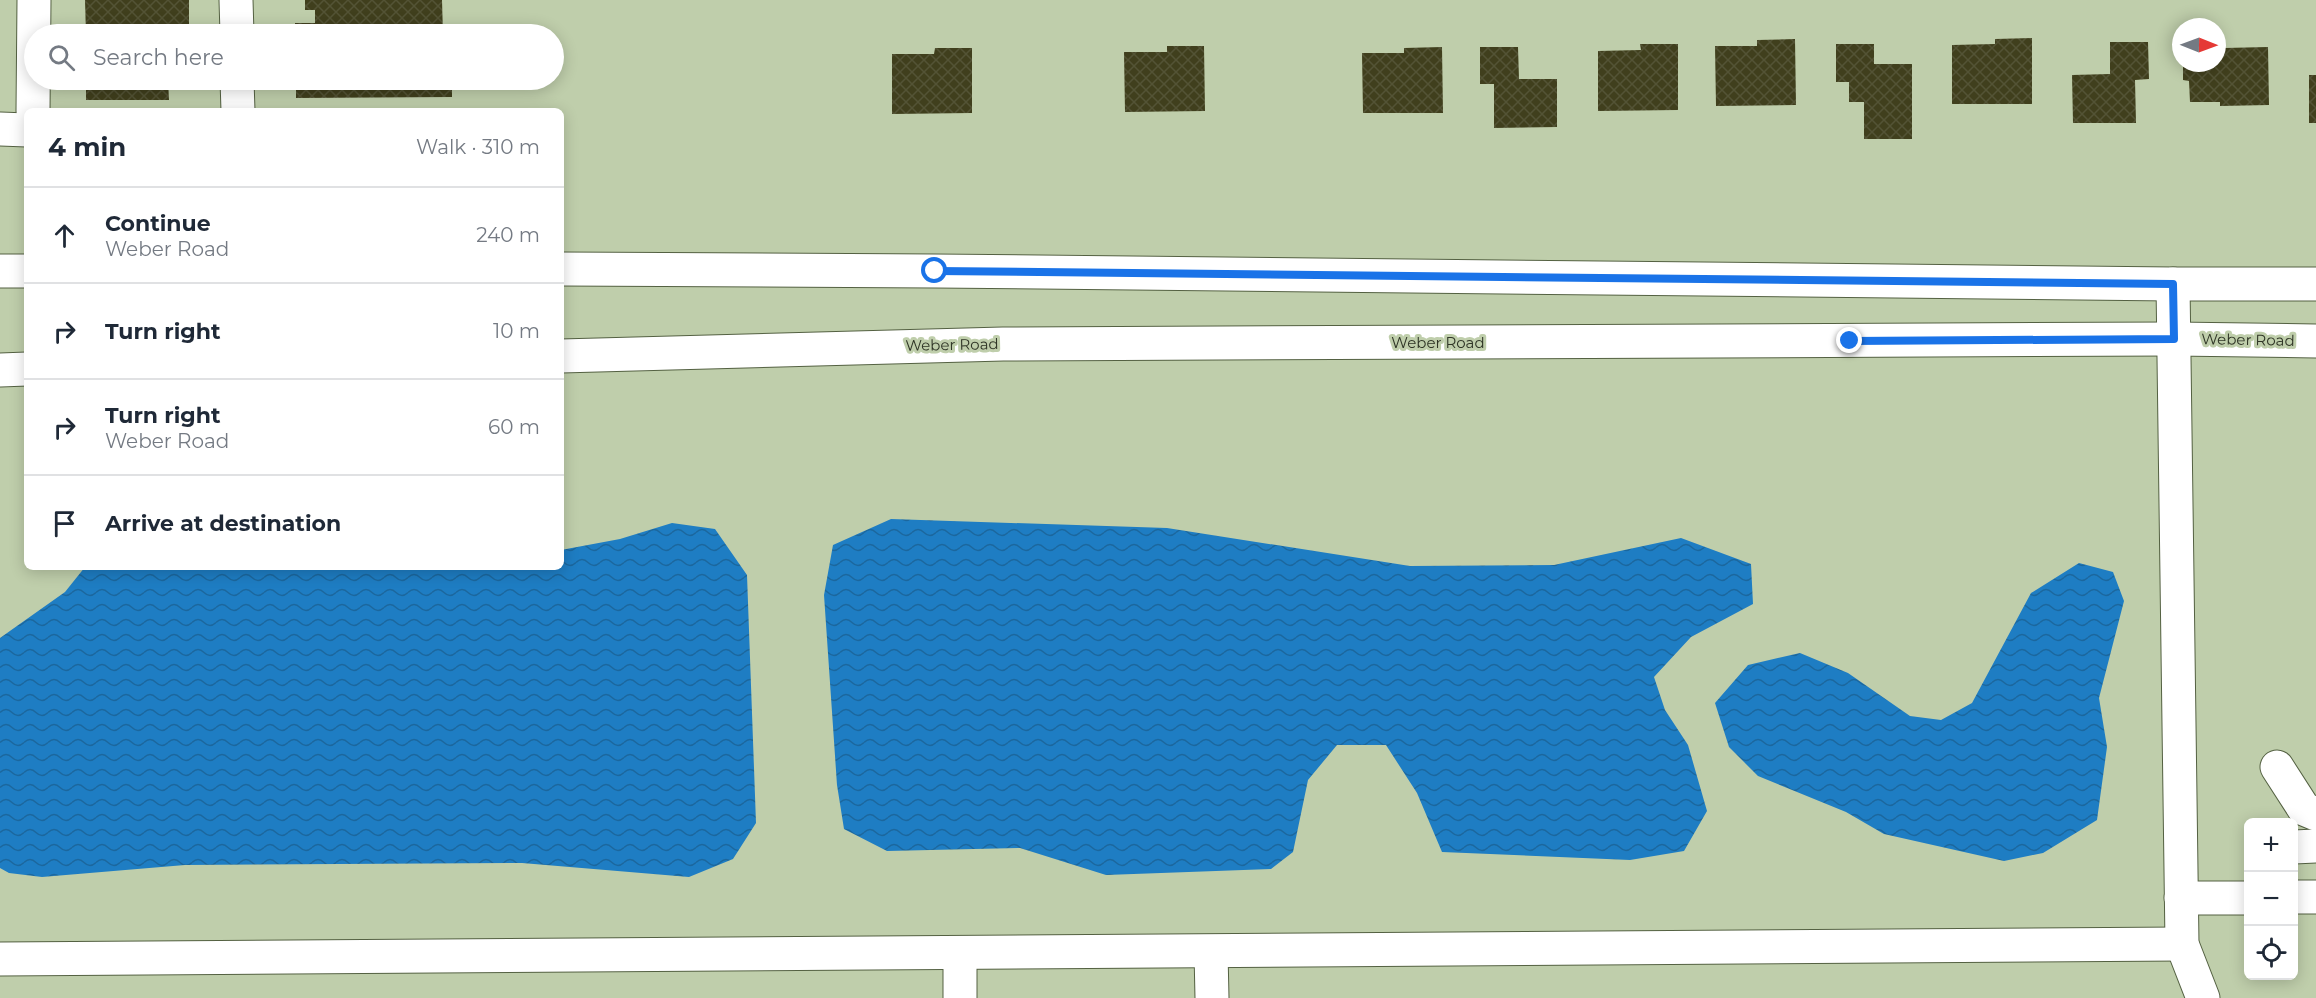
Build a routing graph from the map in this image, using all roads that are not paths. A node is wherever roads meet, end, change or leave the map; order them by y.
1 (34, 0) edge
2 (236, 0) edge
3 (34, 24) edge
4 (237, 24) edge
5 (33, 90) edge
6 (237, 90) edge
7 (33, 108) edge
8 (238, 108) edge
9 (0, 129) edge
10 (24, 130) edge
11 (564, 269) edge
12 (0, 271) edge
13 (24, 271) edge
14 (2173, 284) junction
15 (2316, 284) edge
16 (2174, 339) junction
17 (2316, 341) edge
18 (564, 356) edge
19 (24, 369) edge
20 (0, 370) edge
21 (2277, 767) dead end
22 (2316, 814) edge
23 (2316, 846) edge
24 (2298, 847) edge
25 (2298, 897) edge
26 (2316, 897) edge
27 (2181, 898) junction
28 (2244, 898) edge
29 (2182, 944) junction
30 (1212, 952) junction
31 (960, 954) junction
32 (0, 959) edge
33 (960, 998) edge
34 (1212, 998) edge
35 (2203, 998) edge

1 - 3 main road
2 - 4 main road
5 - 7 main road
6 - 8 main road
9 - 10 main road
11 - 14 main road
12 - 13 main road
14 - 15 main road
14 - 16 main road
16 - 17 main road, Weber Road
16 - 18 main road, Weber Road
16 - 27 main road
19 - 20 main road
21 - 22 main road
23 - 24 main road
25 - 26 main road
27 - 28 main road
27 - 29 main road
29 - 30 main road
29 - 35 main road
30 - 31 main road
30 - 34 main road
31 - 32 main road
31 - 33 main road

